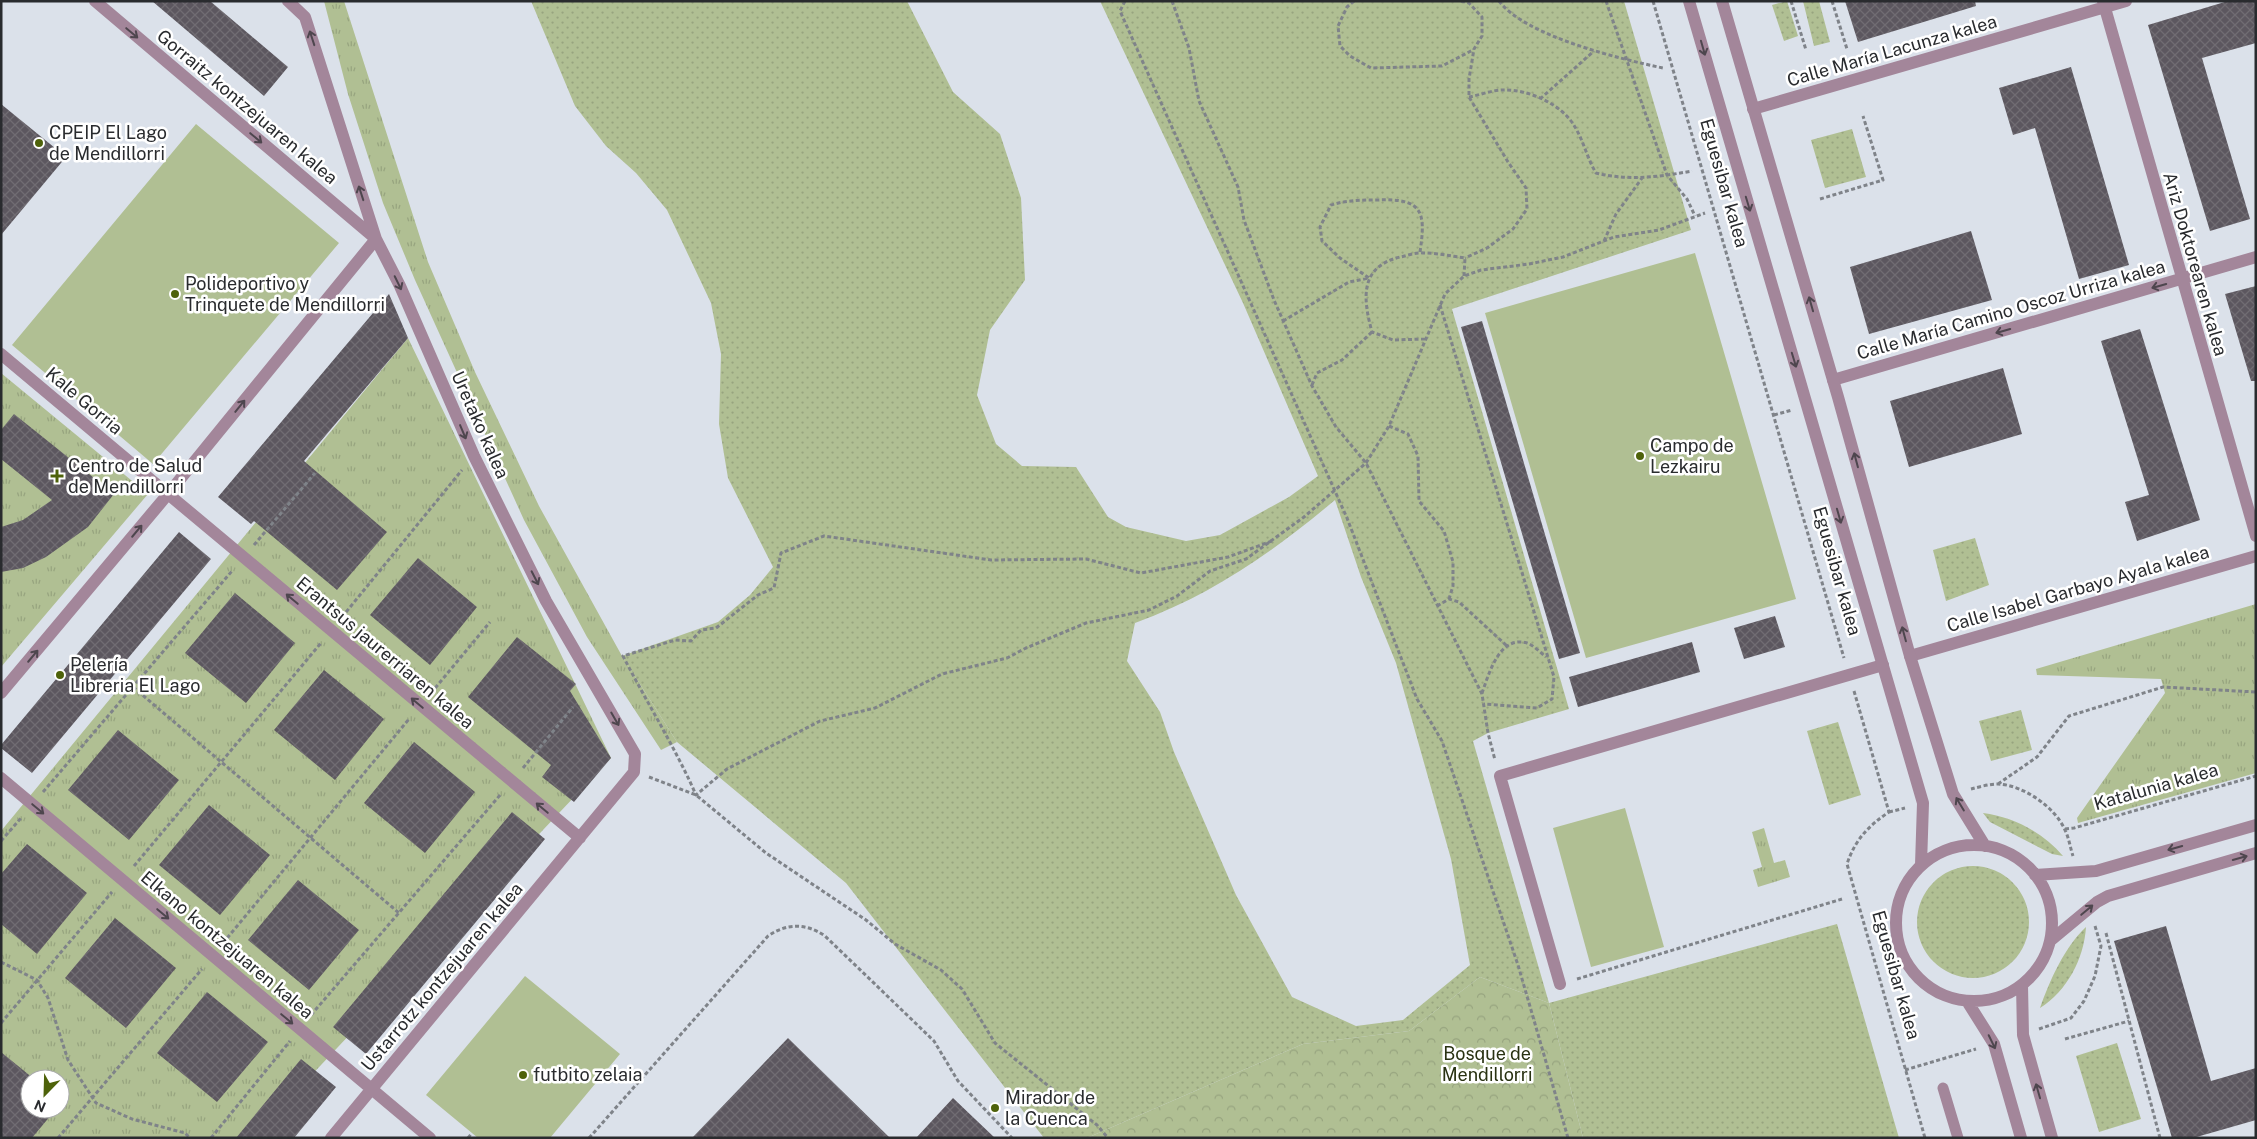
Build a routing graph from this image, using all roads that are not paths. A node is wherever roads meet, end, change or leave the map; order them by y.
1 (95, 1) edge
2 (288, 1) edge
3 (1689, 1) edge
4 (1722, 1) edge
5 (2126, 1) edge
6 (2104, 4) edge
7 (1753, 109) junction
8 (376, 239) junction
9 (2256, 257) edge
10 (2181, 280) junction
11 (1, 354) edge
12 (1833, 380) junction
13 (168, 494) junction
14 (2256, 536) edge
15 (2256, 556) edge
16 (1910, 656) junction
17 (1883, 665) junction
18 (1, 693) edge
19 (1, 778) edge
20 (2256, 825) edge
21 (580, 838) junction
22 (1985, 846) junction
23 (2256, 853) edge
24 (1921, 865) junction
25 (2035, 875) junction
26 (2050, 941) junction
27 (1560, 984) road end
28 (2022, 985) junction
29 (1967, 1001) junction
30 (1943, 1088) dead end
31 (371, 1089) junction
32 (331, 1138) edge
33 (430, 1138) edge
34 (1958, 1138) edge
35 (2021, 1138) edge
36 (2052, 1138) edge

1 -> 8 street, Gorraitz kontzejuaren kalea
8 -> 2 street, Uretako kalea
3 -> 17 street, Eguesibar kalea
4 - 7 street
5 - 6 street, Calle María Lacunza kalea
6 - 7 street, Calle María Lacunza kalea
6 - 10 street, Ariz Doktorearen kalea
12 -> 7 street
13 -> 8 street
8 -> 21 street, Uretako kalea
9 - 10 street, Calle María Camino Oscoz Urriza kalea
10 -> 12 street, Calle María Camino Oscoz Urriza kalea
10 - 14 street, Ariz Doktorearen kalea
11 - 13 street, Kale Gorria
16 -> 12 street
18 -> 13 street
21 -> 13 street, Erantsus jaurerriaren kalea
15 - 16 street, Calle Isabel Garbayo Ayala kalea
22 -> 16 street
17 - 24 street, Eguesibar kalea
17 - 27 street
19 -> 31 street, Elkano kontzejuaren kalea
20 -> 25 street
21 - 31 street, Ustarrotz kontzejuaren kalea
22 - 24 street
22 - 25 street
26 -> 23 street
24 - 29 street
25 - 26 street
26 - 28 street
28 - 29 street
36 -> 28 street
29 -> 35 street
30 - 34 lane
31 - 32 street, Ustarrotz kontzejuaren kalea
31 - 33 street, Elkano kontzejuaren kalea

